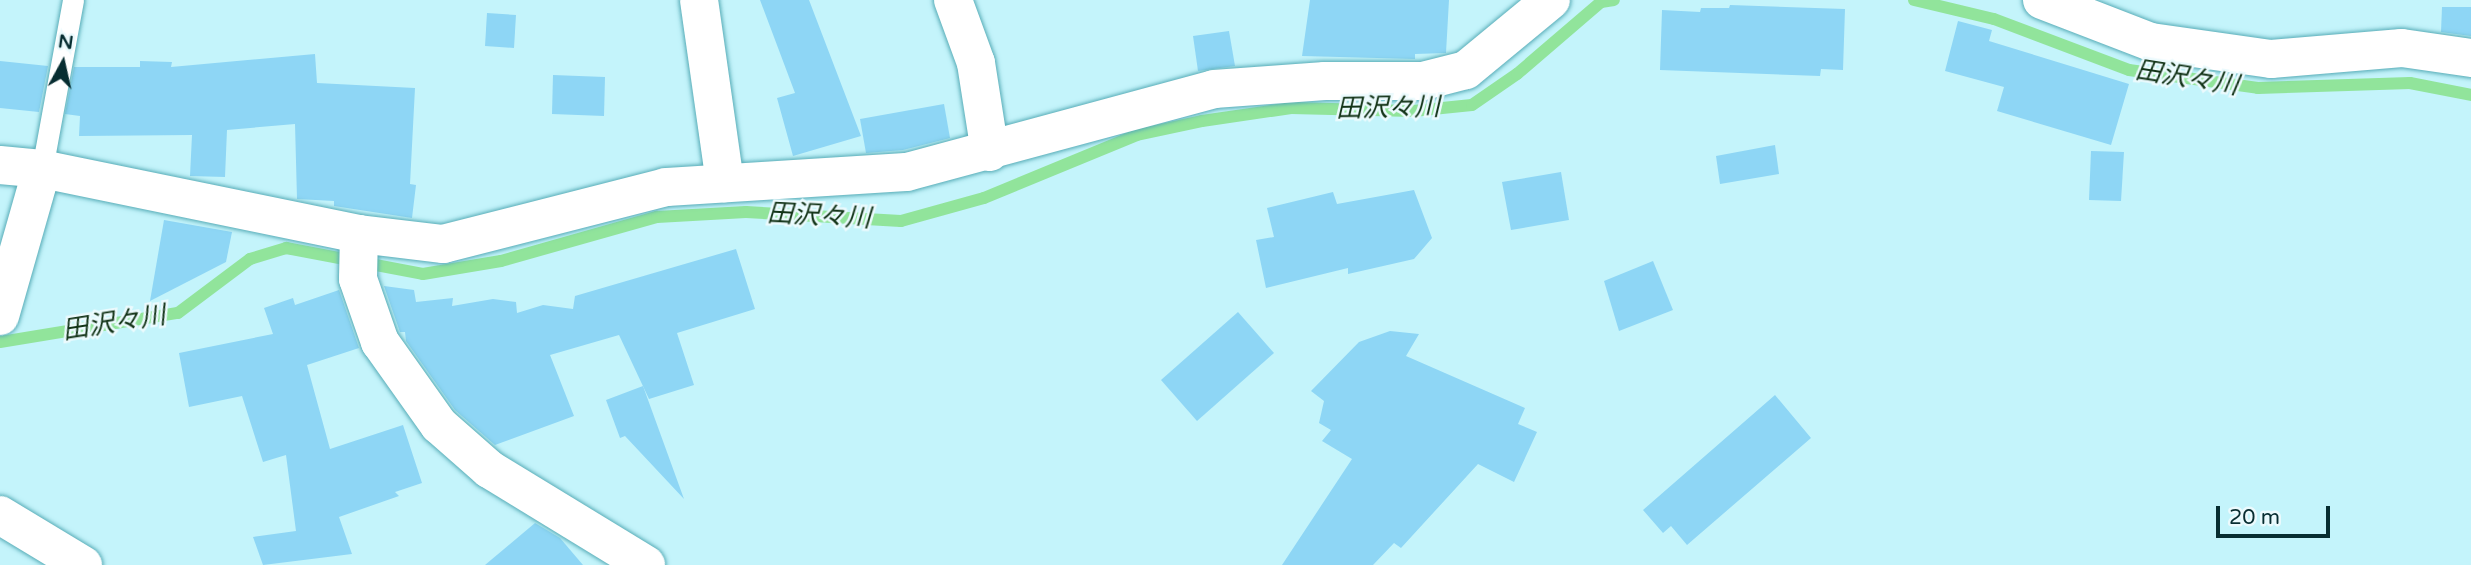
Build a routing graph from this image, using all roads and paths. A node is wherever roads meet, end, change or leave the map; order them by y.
1 (73, 0) edge
2 (699, 0) edge
3 (953, 0) edge
4 (1551, 0) edge
5 (2042, 0) edge
6 (2471, 58) edge
7 (990, 152) junction
8 (0, 165) edge
9 (42, 169) junction
10 (724, 183) junction
11 (358, 254) junction
12 (0, 316) edge
13 (0, 515) edge
14 (83, 565) edge
15 (646, 565) edge

1 - 9 lane
2 - 10 main road
3 - 7 main road
4 - 7 main road
5 - 6 main road
7 - 10 main road
8 - 9 main road
9 - 11 main road
9 - 12 main road
10 - 11 main road
11 - 15 main road
13 - 14 main road

